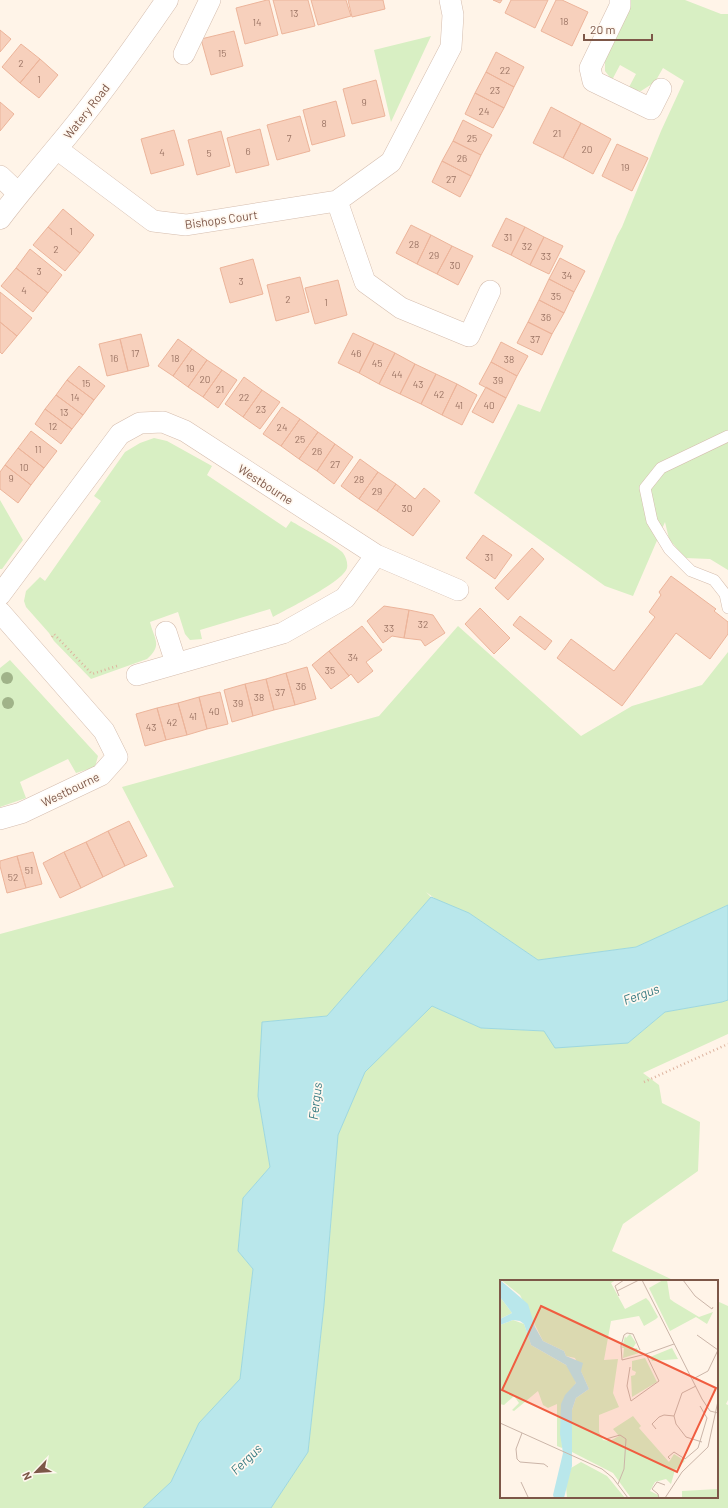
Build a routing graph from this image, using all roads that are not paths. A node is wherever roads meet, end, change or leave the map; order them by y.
1 (167, 0) edge
2 (210, 0) edge
3 (450, 0) edge
4 (620, 0) edge
5 (184, 54) dead end
6 (661, 89) dead end
7 (57, 149) junction
8 (0, 176) edge
9 (18, 193) junction
10 (337, 201) junction
11 (0, 218) edge
12 (490, 292) dead end
13 (728, 436) edge
14 (376, 555) junction
15 (458, 590) dead end
16 (0, 595) edge
17 (728, 608) edge
18 (0, 612) edge
19 (166, 632) dead end
20 (176, 663) junction
21 (137, 675) road end
22 (0, 819) edge

1 - 7 street, Watery Road
2 - 5 street
3 - 10 street, Bishops Court
4 - 6 street
7 - 9 street, Watery Road
7 - 10 street, Bishops Court
8 - 9 street
9 - 11 street, Watery Road
10 - 12 street
13 - 17 lane
14 - 15 street, Westbourne
14 - 16 street, Westbourne
14 - 20 street
18 - 22 street, Westbourne
19 - 20 street
20 - 21 street

